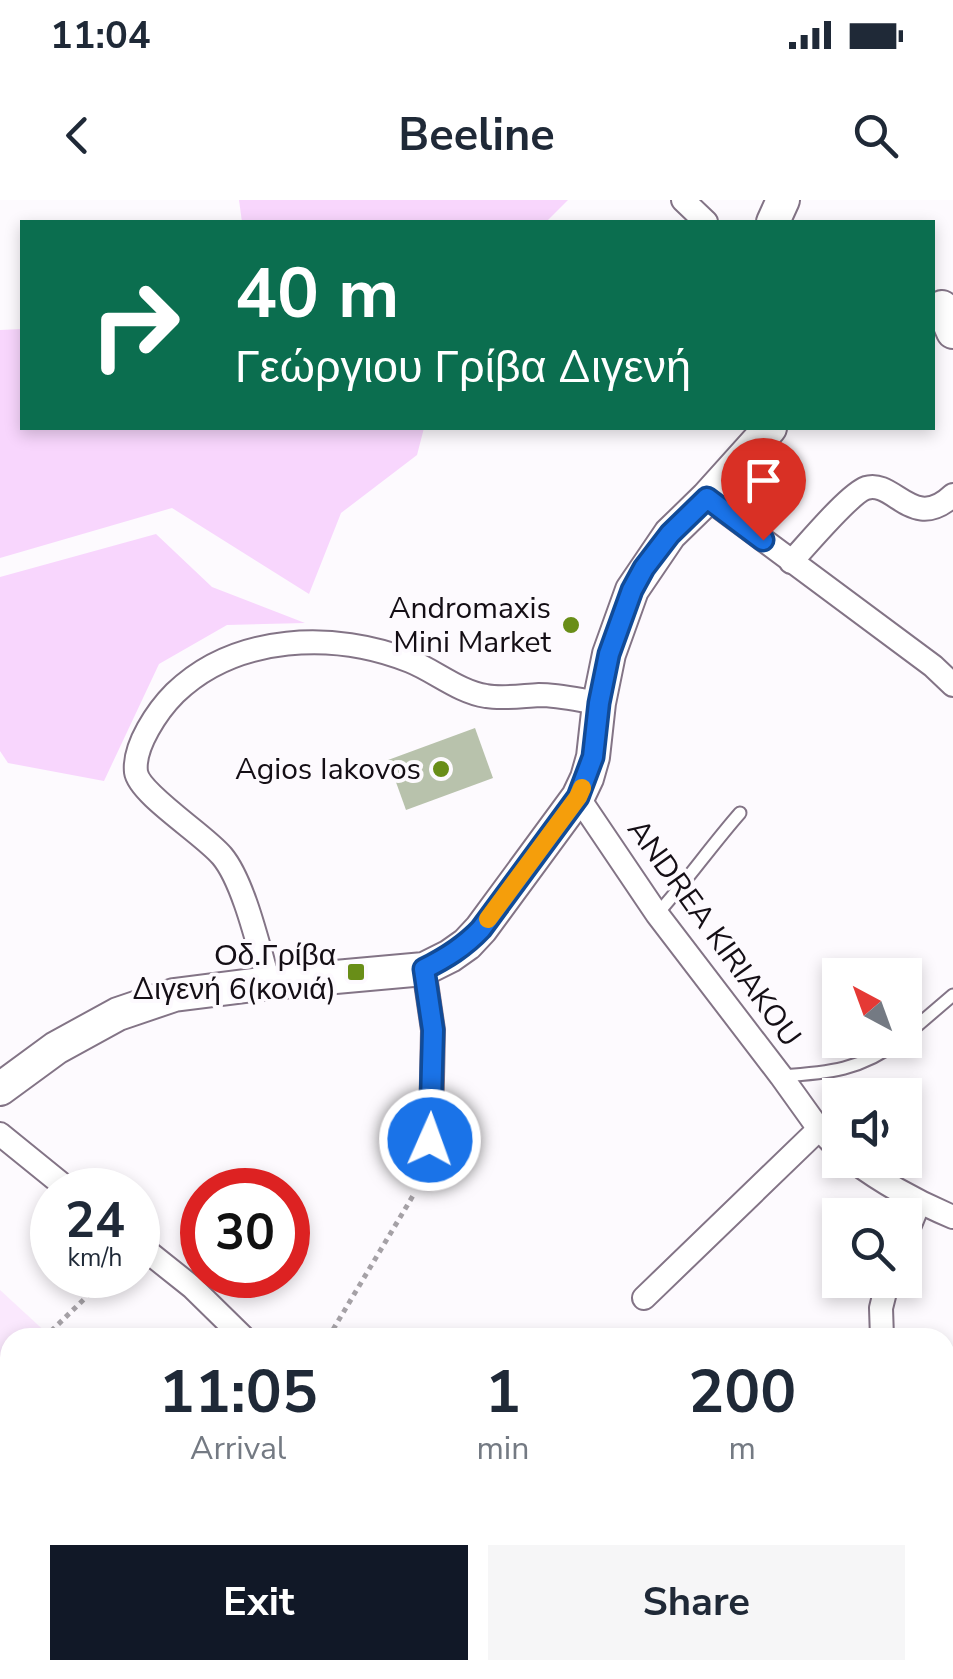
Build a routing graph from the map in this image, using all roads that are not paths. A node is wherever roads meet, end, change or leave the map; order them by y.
1 (683, 200) edge
2 (704, 220) edge
3 (768, 430) edge
4 (953, 496) edge
5 (707, 498) junction
6 (791, 562) junction
7 (953, 686) edge
8 (599, 703) junction
9 (578, 797) junction
10 (740, 813) dead end
11 (657, 914) junction
12 (424, 969) junction
13 (270, 983) junction
14 (953, 995) edge
15 (922, 1021) edge
16 (873, 1058) edge
17 (782, 1076) junction
18 (0, 1089) edge
19 (819, 1130) junction
20 (822, 1133) edge
21 (0, 1134) edge
22 (42, 1168) edge
23 (430, 1176) road end
24 (877, 1178) edge
25 (911, 1198) edge
26 (922, 1203) edge
27 (953, 1217) edge
28 (160, 1262) edge
29 (644, 1298) dead end
30 (884, 1298) edge
31 (234, 1328) edge
32 (882, 1328) edge

1 - 2 street
3 - 5 street
4 - 6 street
5 - 6 street
5 - 8 street
6 - 7 street
8 - 9 street
8 - 13 street
9 - 11 street, ANDREA KIRIAKOU
9 - 12 street
10 - 11 lane
11 - 17 street, ANDREA KIRIAKOU
12 - 13 street
12 - 23 street
13 - 18 street
14 - 15 lane
16 - 17 lane
17 - 19 street, ANDREA KIRIAKOU
19 - 20 street, ANDREA KIRIAKOU
19 - 29 street
21 - 22 street
24 - 25 street
26 - 27 street
28 - 31 street
30 - 32 street

